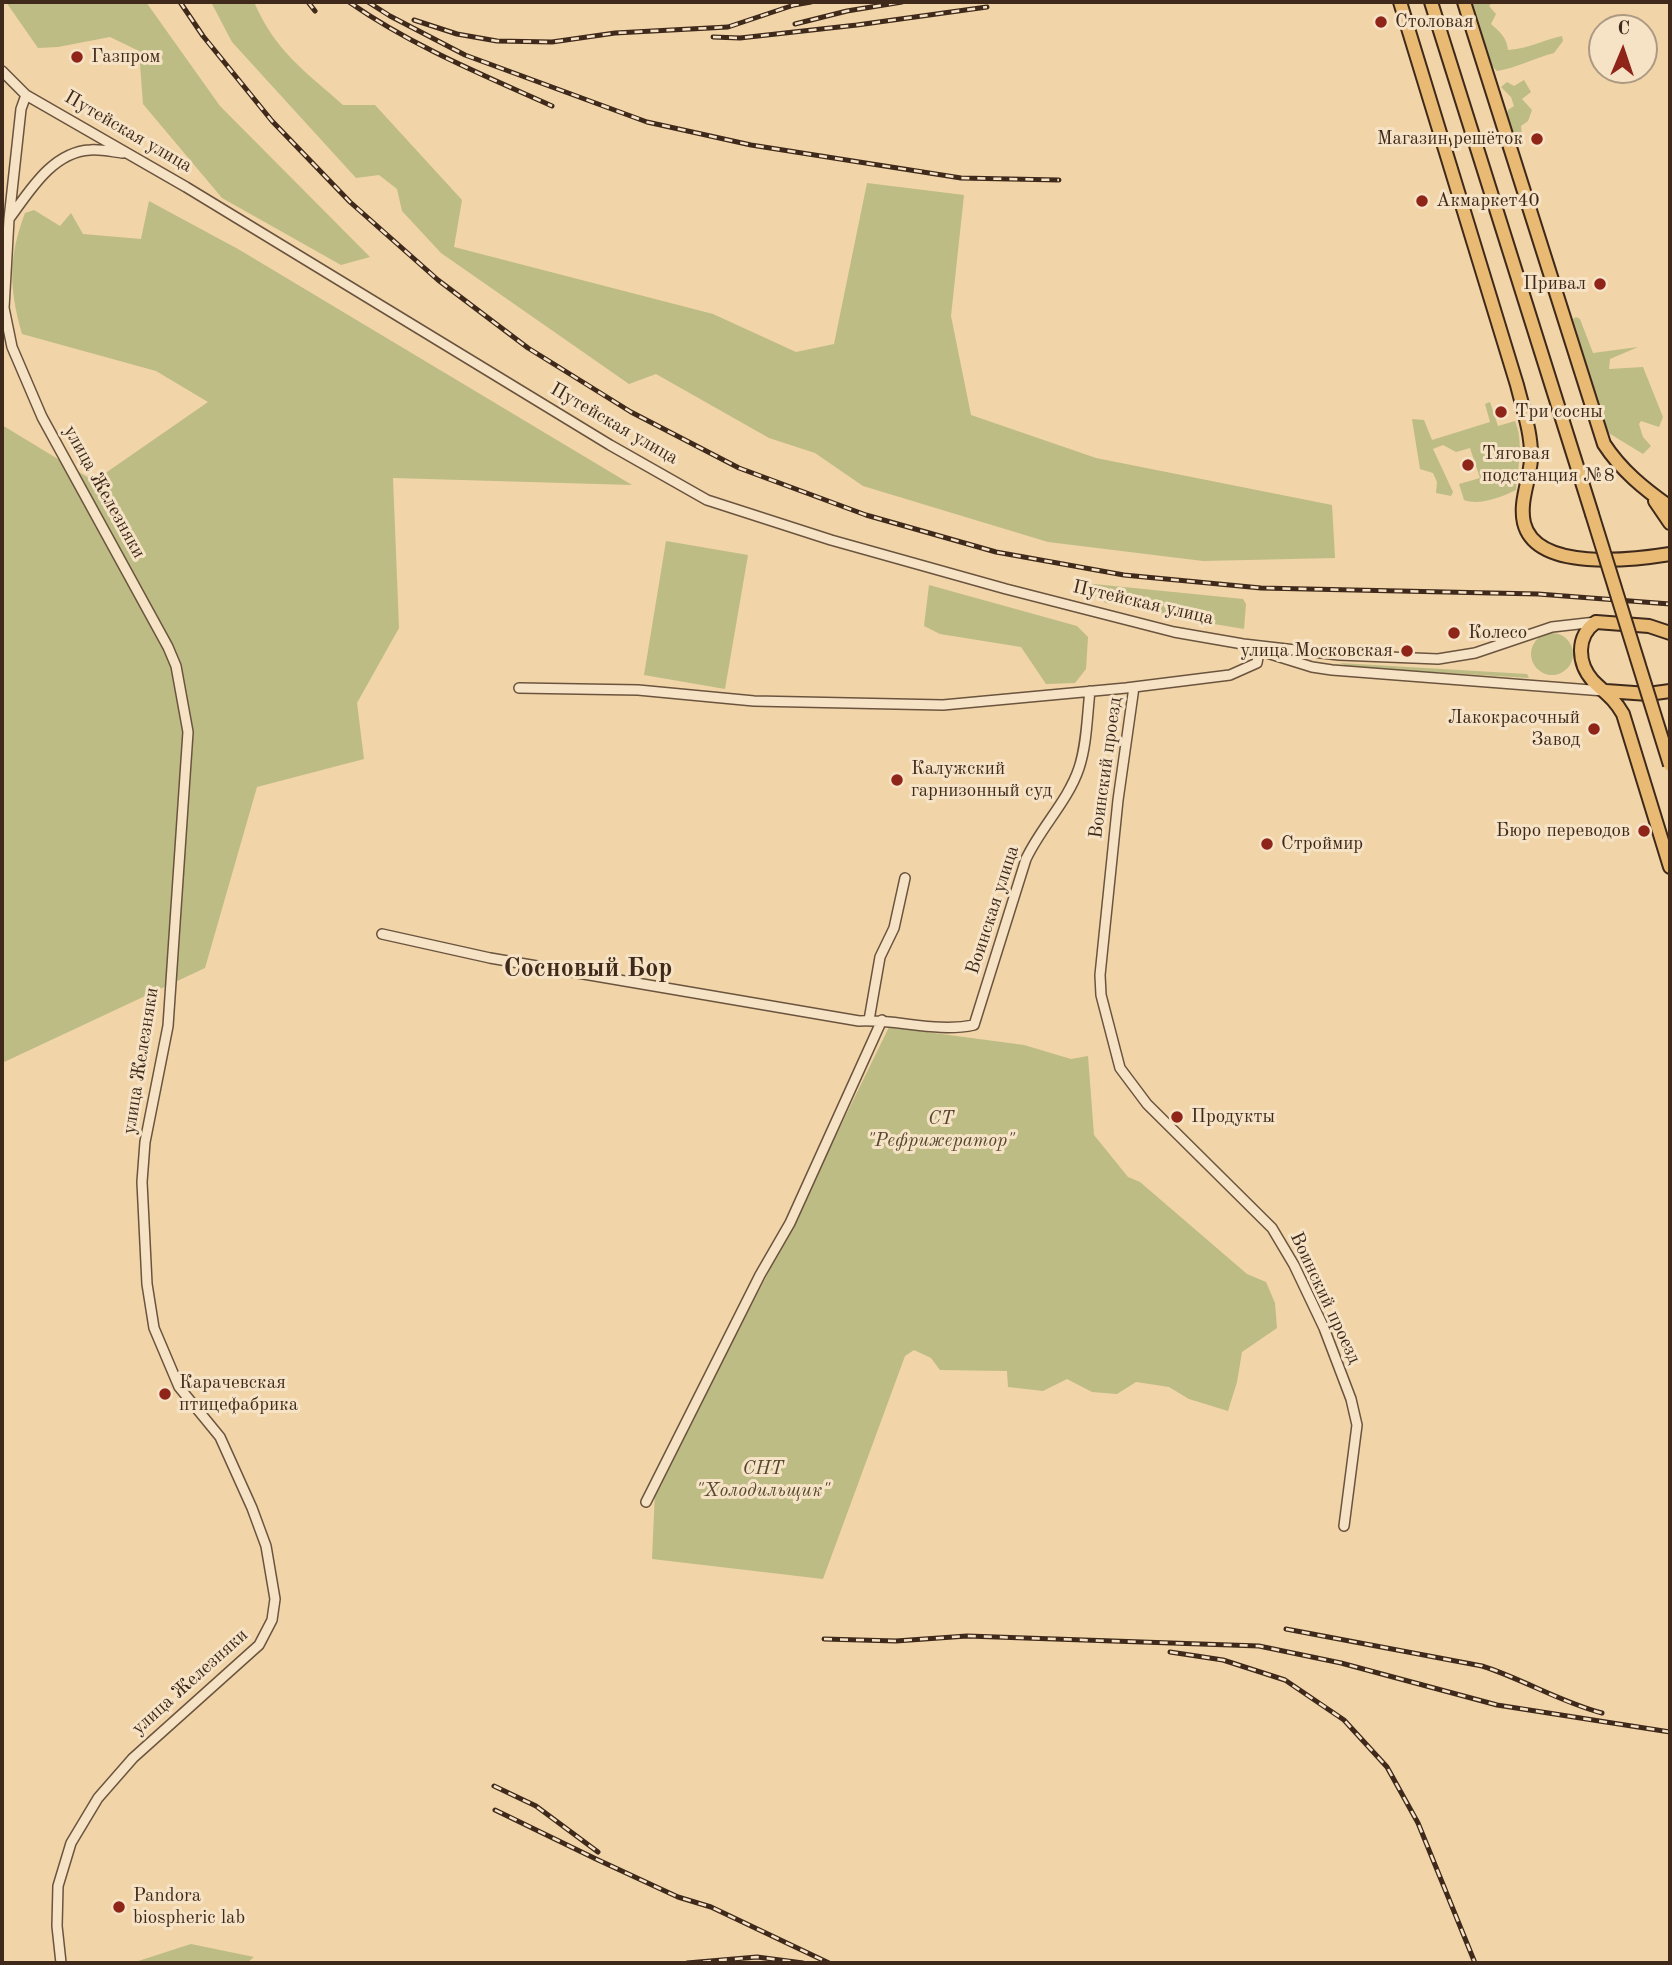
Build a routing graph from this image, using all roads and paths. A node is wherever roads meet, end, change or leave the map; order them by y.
1 (1400, 2) edge
2 (1431, 2) edge
3 (1464, 2) edge
4 (2, 71) edge
5 (26, 95) junction
6 (129, 153) junction
7 (9, 219) junction
8 (1649, 492) junction
9 (1670, 507) edge
10 (1670, 523) edge
11 (1670, 543) edge
12 (1670, 554) edge
13 (1651, 557) junction
14 (1597, 622) junction
15 (1670, 633) edge
16 (1243, 644) junction
17 (1259, 652) junction
18 (1134, 687) junction
19 (519, 688) dead end
20 (1090, 691) junction
21 (1606, 691) junction
22 (1670, 691) edge
23 (1670, 765) edge
24 (1670, 867) edge
25 (905, 877) dead end
26 (382, 934) dead end
27 (869, 1020) junction
28 (882, 1020) junction
29 (646, 1503) dead end
30 (1344, 1526) dead end
31 (61, 1963) edge

1 - 13 main road
2 - 23 main road, bridge
3 - 8 main road
4 - 5 street, Путейская улица
5 - 6 street, Путейская улица
5 - 7 street, улица Железняки
6 - 7 street
6 - 16 street, Путейская улица
7 - 31 street, улица Железняки
8 - 9 main road
8 - 10 main road
11 - 13 main road
12 - 13 main road
14 - 15 main road, Путейская улица
14 - 16 street, Путейская улица
14 - 21 main road
16 - 17 street, Путейская улица
17 - 18 street
17 - 21 street, Путейская улица
18 - 20 street
18 - 30 street, Воинский проезд
19 - 20 street
20 - 28 street, Воинская улица
21 - 22 main road, Путейская улица
21 - 24 main road
25 - 27 street
26 - 27 street
27 - 28 street
28 - 29 street

